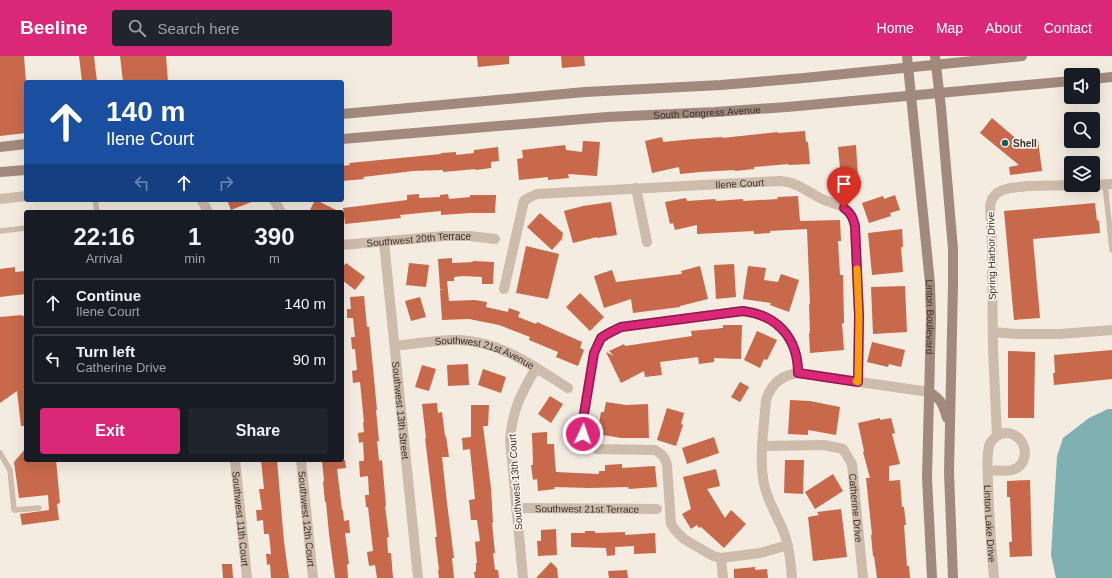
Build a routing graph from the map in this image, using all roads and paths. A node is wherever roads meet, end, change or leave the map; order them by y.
1 (907, 56) edge
2 (1011, 56) edge
3 (1022, 56) edge
4 (936, 60) edge
5 (909, 68) junction
6 (1112, 77) edge
7 (1100, 78) edge
8 (1064, 82) edge
9 (940, 94) junction
10 (912, 96) junction
11 (344, 114) edge
12 (344, 138) edge
13 (24, 144) edge
14 (0, 147) edge
15 (24, 169) edge
16 (0, 172) edge
17 (1109, 184) edge
18 (1064, 185) edge
19 (636, 188) junction
20 (24, 196) edge
21 (0, 199) edge
22 (24, 228) edge
23 (0, 231) edge
24 (495, 239) dead end
25 (384, 242) junction
26 (647, 242) dead end
27 (344, 245) edge
28 (1112, 250) edge
29 (504, 289) dead end
30 (1112, 330) edge
31 (993, 332) junction
32 (394, 346) junction
33 (536, 368) junction
34 (798, 373) junction
35 (858, 382) junction
36 (568, 388) dead end
37 (928, 392) junction
38 (950, 426) junction
39 (996, 436) junction
40 (762, 446) junction
41 (0, 453) edge
42 (234, 462) edge
43 (301, 462) edge
44 (988, 470) junction
45 (39, 508) dead end
46 (516, 508) junction
47 (657, 509) dead end
48 (788, 545) junction
49 (721, 558) junction
50 (246, 578) edge
51 (313, 578) edge
52 (418, 578) edge
53 (522, 578) edge
54 (723, 578) edge
55 (792, 578) edge
56 (863, 578) edge
57 (932, 578) edge
58 (953, 578) edge
59 (994, 578) edge

1 - 5 main road, Linton Boulevard
2 - 3 main road
2 - 4 main road
4 - 5 main road
4 - 9 main road
5 - 10 main road, Linton Boulevard
5 - 11 main road
6 - 7 main road
8 - 9 main road, South Congress Avenue
9 - 10 main road, South Congress Avenue
9 - 38 main road
10 - 12 main road, South Congress Avenue
10 - 37 main road, Linton Boulevard
13 - 14 main road
15 - 16 main road
17 - 28 lane
18 - 31 street, Spring Harbor Drive
19 - 26 street
19 - 29 street, Ilene Court
19 - 35 street, Ilene Court
20 - 21 street
22 - 23 lane
24 - 25 street, Southwest 20th Terrace
25 - 27 street, Southwest 20th Terrace
25 - 32 street, Southwest 13th Street
30 - 31 street
31 - 39 street, Spring Harbor Drive
32 - 33 street, Southwest 21st Avenue
32 - 52 street, Southwest 13th Street
33 - 36 street, Southwest 21st Avenue
33 - 46 street, Southwest 13th Court
34 - 35 street
34 - 40 street
34 - 49 street
35 - 37 street
37 - 38 main road
37 - 57 main road, Linton Boulevard
38 - 58 main road
39 - 44 street, Linton Lake Drive
39 - 44 street, Linton Lake Drive
40 - 48 street
40 - 56 street, Catherine Drive
41 - 45 lane
42 - 50 street, Southwest 11th Court
43 - 51 street, Southwest 12th Court
44 - 59 street, Linton Lake Drive
46 - 47 street, Southwest 21st Terrace
46 - 53 street, Southwest 13th Court
48 - 49 street
48 - 55 street
49 - 54 street

